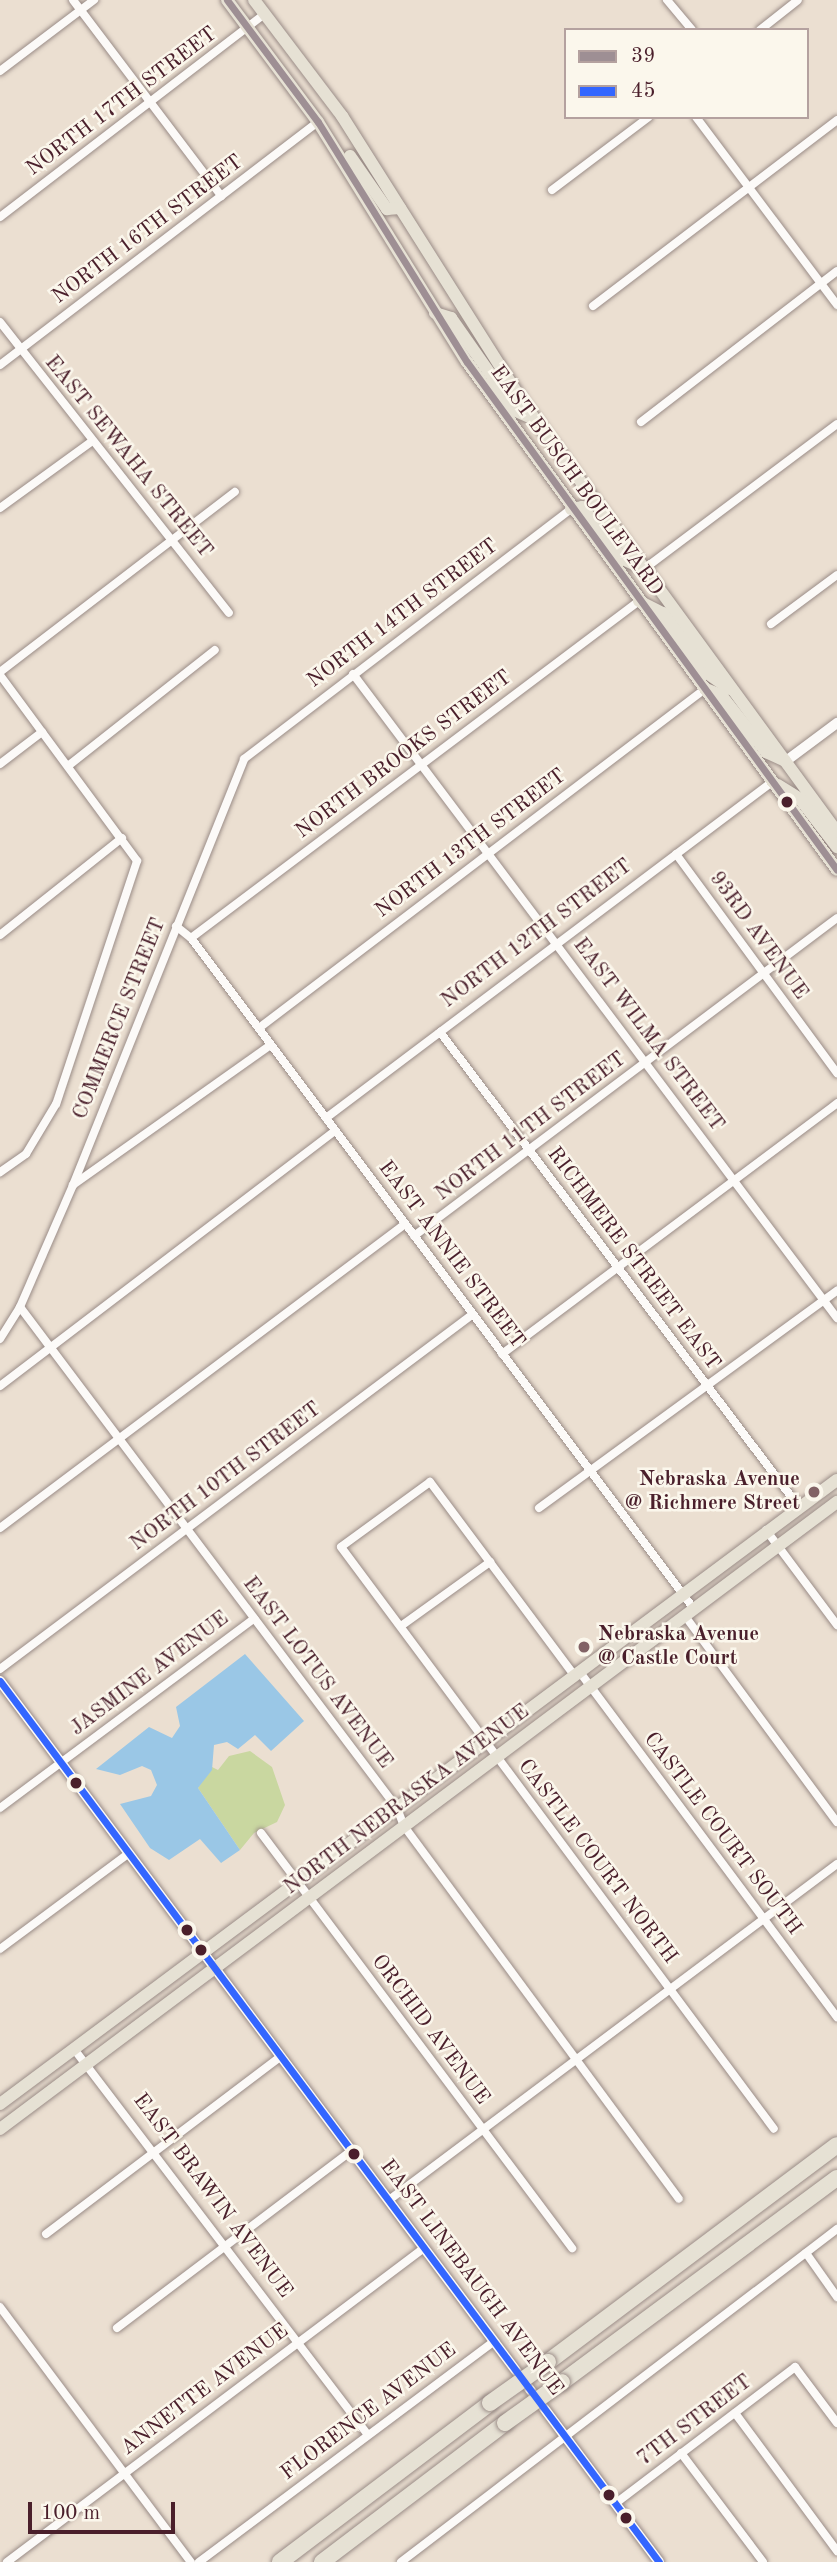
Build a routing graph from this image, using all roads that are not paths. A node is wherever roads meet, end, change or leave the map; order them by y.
1 (73, 0) edge
2 (94, 0) edge
3 (227, 0) edge
4 (254, 0) edge
5 (667, 0) edge
6 (798, 0) edge
7 (80, 10) junction
8 (265, 14) junction
9 (248, 28) junction
10 (690, 28) edge
11 (763, 28) edge
12 (0, 71) edge
13 (150, 103) junction
14 (646, 119) edge
15 (697, 119) edge
16 (837, 120) edge
17 (318, 122) junction
18 (333, 145) junction
19 (748, 187) junction
20 (552, 190) dead end
21 (220, 196) junction
22 (400, 208) junction
23 (0, 217) edge
24 (837, 271) edge
25 (821, 284) junction
26 (837, 305) edge
27 (593, 306) dead end
28 (435, 313) junction
29 (0, 322) edge
30 (20, 350) junction
31 (0, 365) edge
32 (536, 420) junction
33 (641, 422) dead end
34 (837, 424) edge
35 (91, 442) junction
36 (235, 492) dead end
37 (0, 508) edge
38 (571, 509) junction
39 (175, 540) junction
40 (644, 569) junction
41 (837, 575) edge
42 (639, 601) junction
43 (229, 613) dead end
44 (771, 624) dead end
45 (215, 650) dead end
46 (0, 673) edge
47 (353, 674) junction
48 (705, 689) junction
49 (736, 693) junction
50 (837, 723) edge
51 (42, 732) junction
52 (256, 747) joint
53 (786, 761) junction
54 (421, 763) junction
55 (0, 764) edge
56 (68, 766) junction
57 (772, 782) junction
58 (837, 832) edge
59 (122, 838) junction
60 (837, 847) edge
61 (488, 853) junction
62 (676, 854) junction
63 (837, 870) edge
64 (837, 918) edge
65 (176, 926) junction
66 (0, 935) edge
67 (191, 938) junction
68 (557, 944) junction
69 (763, 974) junction
70 (259, 1028) junction
71 (440, 1032) junction
72 (271, 1045) junction
73 (646, 1063) junction
74 (837, 1073) edge
75 (837, 1103) edge
76 (326, 1118) junction
77 (335, 1131) junction
78 (529, 1150) junction
79 (0, 1172) edge
80 (735, 1181) junction
81 (73, 1185) junction
82 (405, 1224) junction
83 (414, 1236) junction
84 (618, 1269) junction
85 (837, 1291) edge
86 (824, 1301) junction
87 (20, 1307) junction
88 (472, 1314) junction
89 (837, 1318) edge
90 (0, 1339) edge
91 (50, 1348) junction
92 (502, 1354) junction
93 (0, 1386) edge
94 (707, 1387) junction
95 (119, 1438) junction
96 (591, 1471) junction
97 (837, 1480) edge
98 (837, 1503) edge
99 (799, 1507) junction
100 (539, 1508) dead end
101 (0, 1528) edge
102 (186, 1529) junction
103 (766, 1530) junction
104 (778, 1546) junction
105 (341, 1547) joint
106 (490, 1562) junction
107 (682, 1593) junction
108 (689, 1612) junction
109 (254, 1619) junction
110 (837, 1625) edge
111 (401, 1626) junction
112 (0, 1669) edge
113 (576, 1673) junction
114 (0, 1681) edge
115 (591, 1687) junction
116 (485, 1741) junction
117 (497, 1757) junction
118 (60, 1762) junction
119 (0, 1808) edge
120 (397, 1808) junction
121 (837, 1822) edge
122 (404, 1826) junction
123 (261, 1833) dead end
124 (128, 1854) junction
125 (837, 1864) edge
126 (297, 1882) junction
127 (309, 1898) junction
128 (764, 1919) junction
129 (0, 1949) edge
130 (205, 1952) junction
131 (216, 1967) junction
132 (670, 1989) junction
133 (837, 2017) edge
134 (74, 2049) junction
135 (280, 2057) junction
136 (576, 2060) junction
137 (90, 2062) junction
138 (0, 2104) edge
139 (0, 2129) edge
140 (483, 2129) junction
141 (774, 2129) dead end
142 (837, 2145) edge
143 (156, 2151) junction
144 (351, 2151) junction
145 (837, 2178) edge
146 (679, 2199) dead end
147 (388, 2200) junction
148 (837, 2229) edge
149 (46, 2234) dead end
150 (226, 2245) junction
151 (424, 2248) junction
152 (572, 2248) dead end
153 (806, 2253) junction
154 (837, 2297) edge
155 (0, 2306) edge
156 (117, 2328) dead end
157 (494, 2341) junction
158 (299, 2342) junction
159 (735, 2413) junction
160 (837, 2423) edge
161 (368, 2435) junction
162 (566, 2437) junction
163 (681, 2453) junction
164 (123, 2473) junction
165 (615, 2503) junction
166 (837, 2551) edge
167 (7, 2562) edge
168 (191, 2562) edge
169 (199, 2562) edge
170 (280, 2562) edge
171 (322, 2562) edge
172 (401, 2562) edge
173 (659, 2562) edge
174 (763, 2562) edge

1 - 7 street
2 - 7 street
3 - 9 main road, EAST BUSCH BOULEVARD
4 - 8 main road, EAST BUSCH BOULEVARD
5 - 10 street
6 - 11 street
7 - 12 street
7 - 13 street
8 - 9 street, NORTH 17TH STREET
8 - 22 main road, EAST BUSCH BOULEVARD
9 - 13 street, NORTH 17TH STREET
9 - 17 main road, EAST BUSCH BOULEVARD
13 - 21 street
13 - 23 street, NORTH 17TH STREET
14 - 20 street
15 - 19 street
16 - 19 street
17 - 18 main road, EAST BUSCH BOULEVARD
17 - 21 street, NORTH 16TH STREET
18 - 22 main road
18 - 28 main road, EAST BUSCH BOULEVARD
19 - 25 street
19 - 27 street
21 - 30 street, NORTH 16TH STREET
22 - 32 main road, EAST BUSCH BOULEVARD
24 - 25 street
25 - 26 street
25 - 33 street
28 - 32 main road
28 - 38 main road, EAST BUSCH BOULEVARD
29 - 30 street, EAST SEWAHA STREET
30 - 31 street, NORTH 16TH STREET
30 - 35 street, EAST SEWAHA STREET
32 - 40 main road, EAST BUSCH BOULEVARD
34 - 40 street
35 - 37 street
35 - 39 street, EAST SEWAHA STREET
36 - 39 street
38 - 40 main road
38 - 42 main road, EAST BUSCH BOULEVARD
38 - 47 street, NORTH 14TH STREET
39 - 43 street, EAST SEWAHA STREET
39 - 46 street
40 - 49 main road, EAST BUSCH BOULEVARD
41 - 44 street
42 - 48 main road, EAST BUSCH BOULEVARD
42 - 49 main road
42 - 54 street, NORTH BROOKS STREET
45 - 56 street
46 - 51 street
47 - 52 street, NORTH 14TH STREET
47 - 54 street, EAST WILMA STREET
48 - 53 main road
48 - 57 main road, EAST BUSCH BOULEVARD
48 - 61 street, NORTH 13TH STREET
49 - 53 main road, EAST BUSCH BOULEVARD
50 - 53 street
51 - 55 street
51 - 56 street
52 - 65 street, COMMERCE STREET
53 - 58 main road, EAST BUSCH BOULEVARD
54 - 61 street, EAST WILMA STREET
54 - 67 street, NORTH BROOKS STREET
56 - 59 street
57 - 60 main road
57 - 62 street, NORTH 12TH STREET
57 - 63 main road, EAST BUSCH BOULEVARD
59 - 66 street
59 - 79 street
61 - 68 street, EAST WILMA STREET
61 - 70 street, NORTH 13TH STREET
62 - 68 street, NORTH 12TH STREET
62 - 69 street, 93RD AVENUE
64 - 69 street, NORTH 11TH STREET
65 - 67 street, EAST ANNIE STREET
65 - 81 street, COMMERCE STREET
67 - 70 street, EAST ANNIE STREET
68 - 71 street, NORTH 12TH STREET
68 - 73 street, EAST WILMA STREET
69 - 73 street, NORTH 11TH STREET
69 - 74 street, 93RD AVENUE
70 - 72 street, EAST ANNIE STREET
71 - 76 street, NORTH 12TH STREET
71 - 78 street, RICHMERE STREET EAST
72 - 76 street, EAST ANNIE STREET
72 - 81 street
73 - 78 street, NORTH 11TH STREET
73 - 80 street, EAST WILMA STREET
75 - 80 street
76 - 77 street, EAST ANNIE STREET
77 - 82 street, EAST ANNIE STREET
77 - 91 street
78 - 83 street, NORTH 11TH STREET
78 - 84 street, RICHMERE STREET EAST
80 - 84 street
80 - 86 street, EAST WILMA STREET
81 - 87 street, COMMERCE STREET
82 - 83 street, EAST ANNIE STREET
82 - 95 street
83 - 88 street, EAST ANNIE STREET
84 - 92 street
84 - 94 street, RICHMERE STREET EAST
85 - 86 street
86 - 89 street, EAST WILMA STREET
86 - 94 street
87 - 90 street, COMMERCE STREET
87 - 91 street, EAST LOTUS AVENUE
88 - 92 street, EAST ANNIE STREET
88 - 102 street, NORTH 10TH STREET
91 - 93 street
91 - 95 street, EAST LOTUS AVENUE
92 - 96 street, EAST ANNIE STREET
94 - 96 street
94 - 99 street, RICHMERE STREET EAST
95 - 101 street
95 - 102 street, EAST LOTUS AVENUE
96 - 100 street
96 - 107 street, EAST ANNIE STREET
97 - 99 main road, NORTH NEBRASKA AVENUE
98 - 104 main road, NORTH NEBRASKA AVENUE
99 - 103 main road, NORTH NEBRASKA AVENUE
102 - 109 street, EAST LOTUS AVENUE
102 - 112 street, NORTH 10TH STREET
103 - 104 street
103 - 107 main road, NORTH NEBRASKA AVENUE
104 - 108 main road, NORTH NEBRASKA AVENUE
104 - 110 street
105 - 106 street, CASTLE COURT SOUTH
105 - 111 street, CASTLE COURT NORTH
106 - 111 street
106 - 113 street, CASTLE COURT SOUTH
107 - 108 street, EAST ANNIE STREET
107 - 113 main road, NORTH NEBRASKA AVENUE
108 - 115 main road, NORTH NEBRASKA AVENUE
108 - 121 street, EAST ANNIE STREET
109 - 118 street, JASMINE AVENUE
109 - 120 street, EAST LOTUS AVENUE
111 - 116 street, CASTLE COURT NORTH
113 - 115 street, CASTLE COURT SOUTH
113 - 116 main road, NORTH NEBRASKA AVENUE
114 - 118 street, EAST LINEBAUGH AVENUE
115 - 117 main road, NORTH NEBRASKA AVENUE
115 - 128 street, CASTLE COURT SOUTH
116 - 117 street, CASTLE COURT NORTH
116 - 120 main road, NORTH NEBRASKA AVENUE
117 - 122 main road, NORTH NEBRASKA AVENUE
117 - 132 street, CASTLE COURT NORTH
118 - 119 street, JASMINE AVENUE
118 - 124 street, EAST LINEBAUGH AVENUE
120 - 122 street, EAST LOTUS AVENUE
120 - 126 main road, NORTH NEBRASKA AVENUE
122 - 127 main road, NORTH NEBRASKA AVENUE
122 - 136 street, EAST LOTUS AVENUE
123 - 126 street, ORCHID AVENUE
124 - 129 street
124 - 130 street, EAST LINEBAUGH AVENUE
125 - 128 street
126 - 127 street, ORCHID AVENUE
126 - 130 main road, NORTH NEBRASKA AVENUE
127 - 131 main road, NORTH NEBRASKA AVENUE
127 - 140 street, ORCHID AVENUE
128 - 132 street
128 - 133 street, CASTLE COURT SOUTH
130 - 131 street, EAST LINEBAUGH AVENUE
130 - 134 main road, NORTH NEBRASKA AVENUE
131 - 135 street, EAST LINEBAUGH AVENUE
131 - 137 main road, NORTH NEBRASKA AVENUE
132 - 136 street
132 - 141 street, CASTLE COURT NORTH
134 - 137 street, EAST BRAWIN AVENUE
134 - 138 main road, NORTH NEBRASKA AVENUE
135 - 143 street
135 - 144 street, EAST LINEBAUGH AVENUE
136 - 140 street
136 - 146 street, EAST LOTUS AVENUE
137 - 139 main road, NORTH NEBRASKA AVENUE
137 - 143 street, EAST BRAWIN AVENUE
140 - 147 street
140 - 152 street, ORCHID AVENUE
142 - 170 highway, bridge
143 - 149 street
143 - 150 street, EAST BRAWIN AVENUE
144 - 147 street, EAST LINEBAUGH AVENUE
144 - 150 street
145 - 171 highway, bridge
147 - 151 street, EAST LINEBAUGH AVENUE
148 - 153 street
150 - 156 street
150 - 158 street, EAST BRAWIN AVENUE
151 - 157 street, EAST LINEBAUGH AVENUE
151 - 158 street, ANNETTE AVENUE
153 - 154 street
153 - 162 street
155 - 164 street
157 - 161 street, FLORENCE AVENUE
157 - 162 street, EAST LINEBAUGH AVENUE
158 - 161 street, EAST BRAWIN AVENUE
158 - 164 street, ANNETTE AVENUE
159 - 160 street, 7TH STREET
159 - 163 street, 7TH STREET
159 - 166 street
161 - 169 street, FLORENCE AVENUE
162 - 165 street, EAST LINEBAUGH AVENUE
162 - 172 street
163 - 165 street, 7TH STREET
163 - 174 street
164 - 167 street, ANNETTE AVENUE
164 - 168 street
165 - 173 street, EAST LINEBAUGH AVENUE

